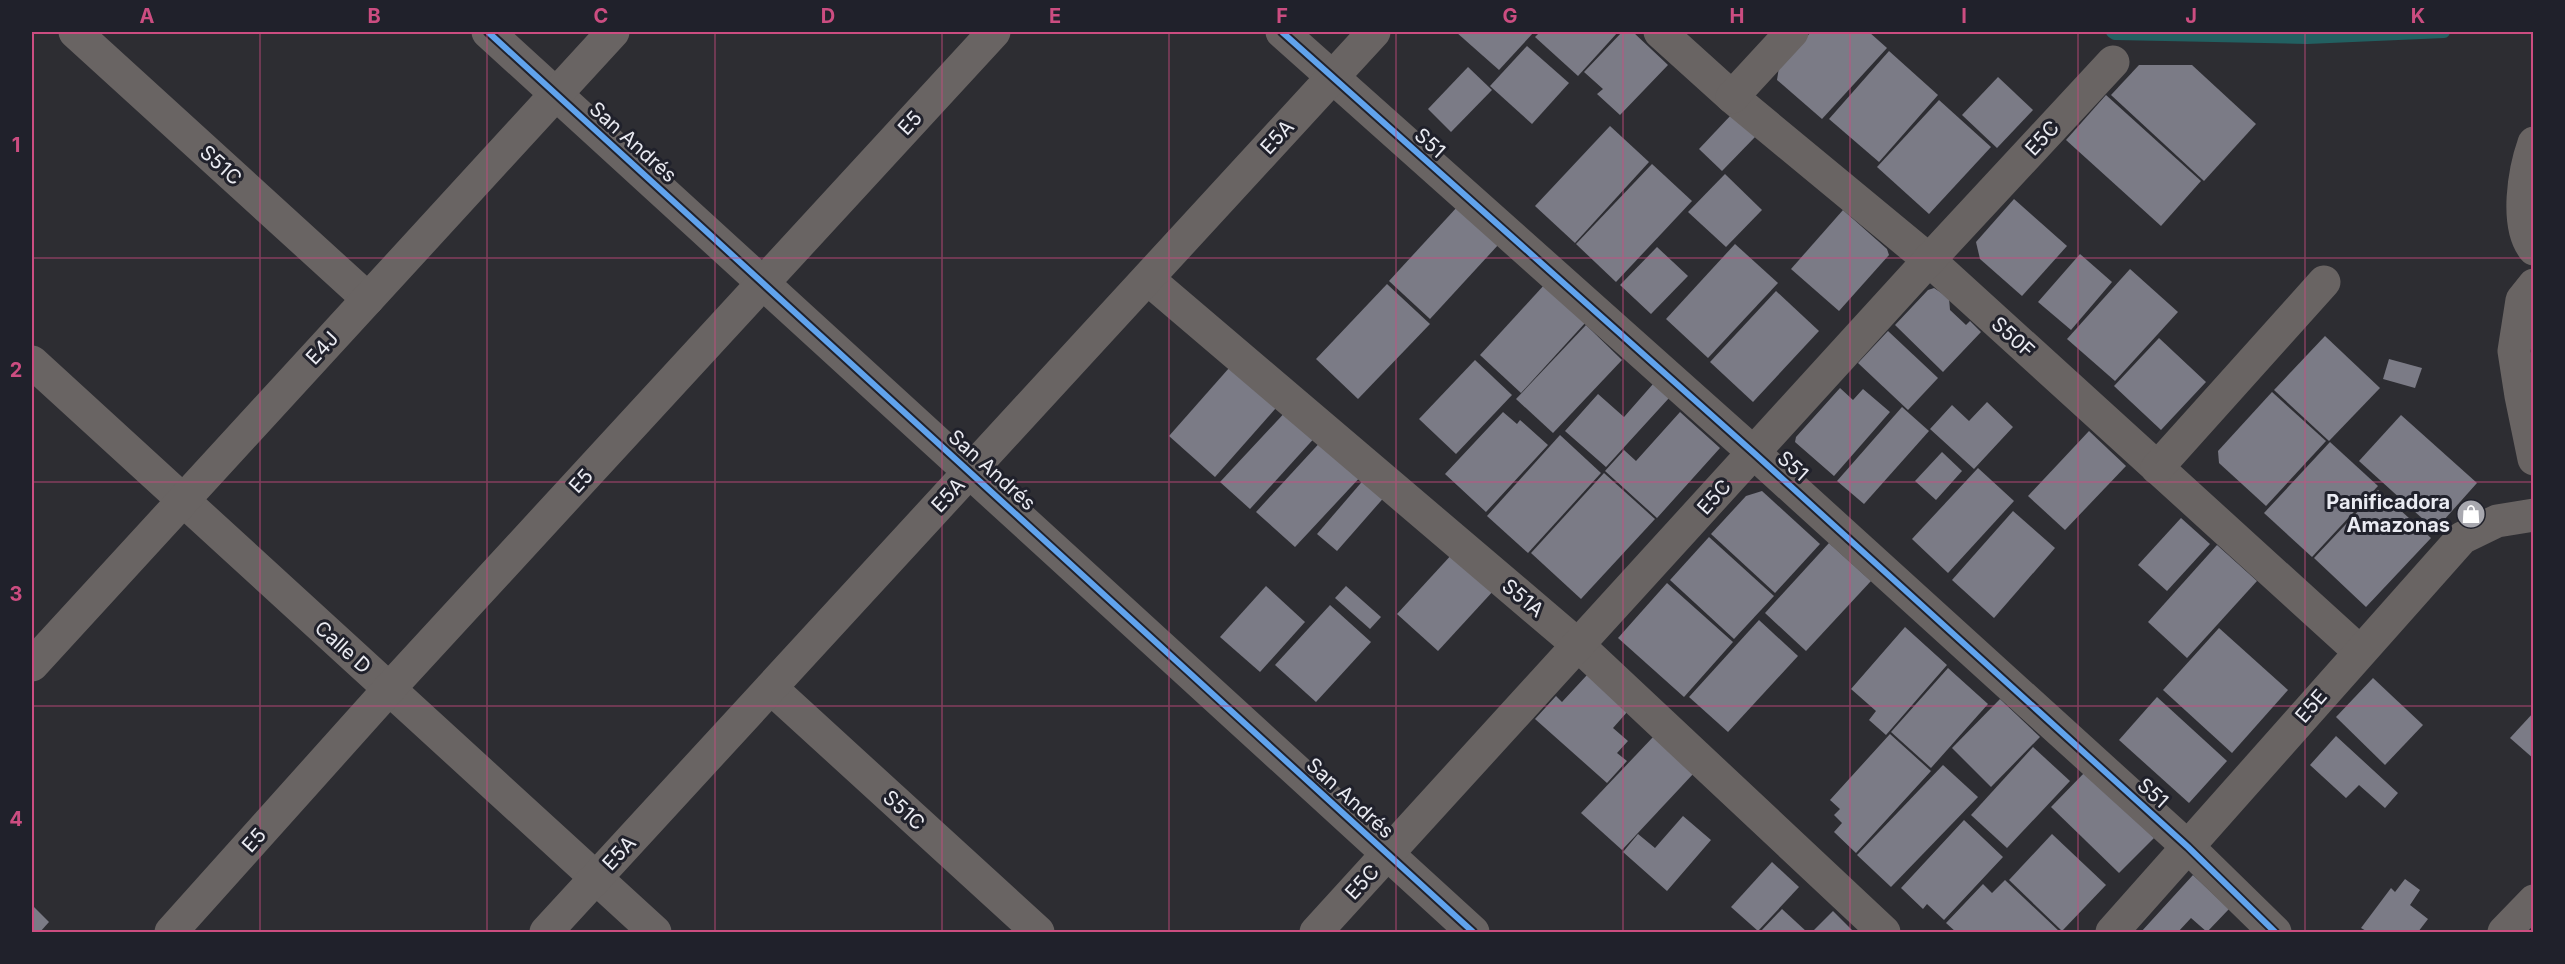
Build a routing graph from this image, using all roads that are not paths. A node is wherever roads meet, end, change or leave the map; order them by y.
1 (75, 32) edge
2 (488, 32) edge
3 (614, 32) edge
4 (994, 32) edge
5 (1282, 32) edge
6 (1374, 32) edge
7 (1660, 32) edge
8 (1792, 32) edge
9 (2113, 62) dead end
10 (1332, 78) junction
11 (556, 94) junction
12 (1732, 97) junction
13 (2534, 143) edge
14 (2534, 249) edge
15 (1929, 260) junction
16 (1148, 279) junction
17 (2324, 282) dead end
18 (763, 283) junction
19 (2534, 285) edge
20 (368, 299) junction
21 (32, 362) edge
22 (1754, 453) junction
23 (2534, 459) edge
24 (2157, 468) junction
25 (969, 472) junction
26 (183, 500) junction
27 (2534, 514) edge
28 (1578, 645) junction
29 (2359, 651) junction
30 (32, 665) edge
31 (771, 688) junction
32 (389, 689) junction
33 (2188, 847) junction
34 (1387, 854) junction
35 (596, 878) junction
36 (2534, 902) edge
37 (171, 933) edge
38 (546, 933) edge
39 (655, 933) edge
40 (1038, 933) edge
41 (1316, 933) edge
42 (1473, 933) edge
43 (1884, 933) edge
44 (2112, 933) edge
45 (2275, 933) edge
46 (2504, 933) edge

1 - 20 street, S51C
2 - 11 street, San Andrés
3 - 11 street, E4J
4 - 18 street, E5
5 - 10 street, S51
6 - 10 street, E5A
7 - 12 street, S50F
8 - 12 street
9 - 15 street, E5C
10 - 16 street, E5A
10 - 22 street, S51
11 - 18 street, San Andrés
11 - 20 street, E4J
12 - 15 street, S50F
13 - 14 street
15 - 22 street, E5C
15 - 24 street, S50F
16 - 25 street, E5A
16 - 28 street, S51A
17 - 24 street
18 - 25 street, San Andrés
18 - 32 street, E5
19 - 23 street
20 - 26 street, E4J
21 - 26 street, Calle D
22 - 28 street, E5C
22 - 33 street, S51
24 - 29 street, S50F
25 - 31 street, E5A
25 - 34 street, San Andrés
26 - 30 street, E4J
26 - 32 street, Calle D
27 - 29 street, E5E
28 - 34 street, E5C
28 - 43 street, S51A
29 - 33 street, E5E
31 - 35 street, E5A
31 - 40 street, S51C
32 - 35 street, Calle D
32 - 37 street, E5
33 - 44 street, E5E
33 - 45 street, S51
34 - 41 street, E5C
34 - 42 street, San Andrés
35 - 38 street, E5A
35 - 39 street, Calle D
36 - 46 street

